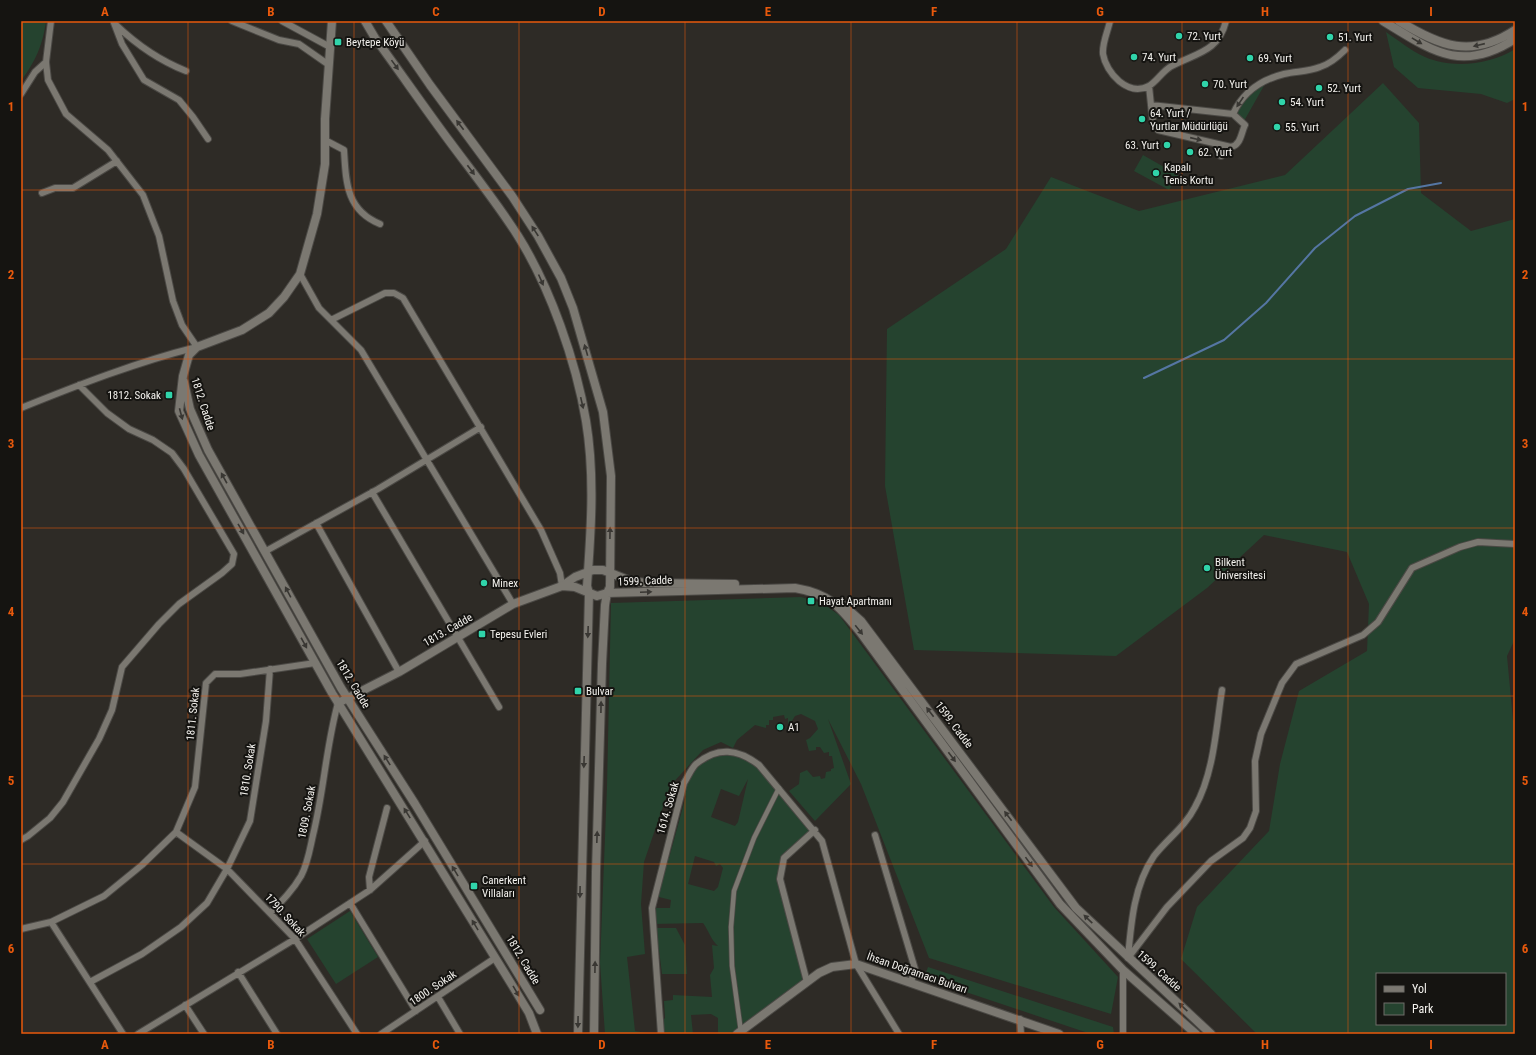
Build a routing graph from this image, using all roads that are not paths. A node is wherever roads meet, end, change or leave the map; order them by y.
1 (51, 21) edge
2 (232, 21) edge
3 (282, 21) edge
4 (332, 21) edge
5 (366, 21) edge
6 (386, 21) edge
7 (1110, 21) edge
8 (1226, 21) edge
9 (1383, 21) edge
10 (1399, 21) edge
11 (115, 22) edge
12 (1515, 30) edge
13 (1515, 39) edge
14 (330, 47) junction
15 (1345, 50) dead end
16 (46, 62) junction
17 (329, 65) junction
18 (186, 71) dead end
19 (1149, 86) junction
20 (21, 94) edge
21 (1151, 105) junction
22 (1233, 114) junction
23 (208, 139) dead end
24 (325, 140) junction
25 (1223, 146) junction
26 (1221, 156) dead end
27 (117, 161) junction
28 (42, 193) dead end
29 (380, 224) dead end
30 (300, 274) junction
31 (331, 320) junction
32 (197, 347) junction
33 (183, 376) junction
34 (79, 385) junction
35 (21, 408) edge
36 (481, 427) junction
37 (427, 458) junction
38 (372, 492) junction
39 (316, 523) junction
40 (1515, 544) edge
41 (266, 551) junction
42 (590, 572) junction
43 (609, 572) junction
44 (562, 586) junction
45 (589, 593) junction
46 (607, 594) junction
47 (514, 604) junction
48 (457, 637) junction
49 (315, 663) junction
50 (270, 669) junction
51 (398, 672) junction
52 (1222, 690) dead end
53 (349, 699) junction
54 (338, 703) junction
55 (499, 708) dead end
56 (780, 788) junction
57 (387, 808) dead end
58 (815, 830) junction
59 (176, 832) junction
60 (875, 834) dead end
61 (21, 840) edge
62 (425, 841) junction
63 (228, 869) junction
64 (370, 890) junction
65 (350, 903) junction
66 (270, 913) junction
67 (51, 922) junction
68 (21, 929) edge
69 (295, 939) junction
70 (505, 951) junction
71 (495, 958) junction
72 (1128, 958) junction
73 (856, 964) junction
74 (1123, 970) junction
75 (238, 972) junction
76 (90, 982) junction
77 (807, 982) junction
78 (911, 982) junction
79 (438, 997) junction
80 (186, 1006) junction
81 (540, 1010) dead end
82 (416, 1011) junction
83 (1020, 1019) junction
84 (740, 1033) edge
85 (123, 1034) edge
86 (138, 1034) edge
87 (204, 1034) edge
88 (277, 1034) edge
89 (357, 1034) edge
90 (381, 1034) edge
91 (460, 1034) edge
92 (537, 1034) edge
93 (578, 1034) edge
94 (594, 1034) edge
95 (661, 1034) edge
96 (899, 1034) edge
97 (1021, 1034) edge
98 (1059, 1034) edge
99 (1123, 1034) edge
100 (1196, 1034) edge
101 (1211, 1034) edge

1 - 16 street
2 - 17 street
3 - 14 street
4 - 14 street
5 -> 42 street
43 -> 6 street
7 - 19 street
8 - 19 street
9 -> 13 street
12 -> 10 street
11 - 18 street
11 - 23 street
14 - 17 street
15 -> 22 street
16 - 20 street
16 - 27 street
17 - 24 street
19 - 21 street
21 - 22 street
21 -> 25 street
22 - 25 street
24 - 29 street
24 - 30 street
25 - 26 street
27 - 28 street
27 - 32 street
30 - 31 street
30 - 32 street
31 - 36 street
31 - 37 street
32 - 33 street
32 - 34 street
41 -> 33 street, 1812. Cadde
33 -> 49 street, 1812. Cadde
34 - 35 street
34 - 61 street
36 - 37 street
36 - 44 street
37 - 38 street
37 - 47 street
38 - 39 street
38 - 48 street
39 - 41 street
39 - 51 street
40 - 72 street
53 -> 41 street, 1812. Cadde
42 - 43 street
42 - 44 street, 1813. Cadde
42 - 45 street
43 - 46 street
72 -> 43 street, 1599. Cadde
44 - 45 street
44 - 47 street, 1813. Cadde
45 - 46 street
45 -> 93 street
46 -> 74 street, 1599. Cadde
94 -> 46 street
47 - 48 street, 1813. Cadde
48 - 51 street, 1813. Cadde
48 - 55 street
49 - 50 street, 1811. Sokak
49 - 54 street, 1812. Cadde
50 - 59 street, 1811. Sokak
50 - 63 street, 1810. Sokak
51 - 53 street, 1813. Cadde
52 - 72 street
53 - 54 street, 1813. Cadde
70 -> 53 street, 1812. Cadde
62 -> 54 street, 1812. Cadde
54 - 66 street, 1809. Sokak
56 - 58 street, 1614. Sokak
56 - 84 street
56 - 95 street, 1614. Sokak
57 - 64 street
58 - 73 street, 1614. Sokak
58 - 77 street
59 - 63 street, 1790. Sokak
59 - 67 street
60 - 78 street
62 - 64 street
71 -> 62 street, 1812. Cadde
63 - 66 street, 1790. Sokak
63 - 76 street, 1810. Sokak
64 - 65 street
65 - 69 street
65 - 82 street
66 - 69 street, 1790. Sokak
67 - 68 street
67 - 76 street
69 - 75 street
69 - 89 street, 1790. Sokak
70 - 71 street
70 - 81 street, 1812. Cadde
71 - 79 street, 1800. Sokak
71 -> 92 street, 1812. Cadde
72 - 74 street
101 -> 72 street, 1599. Cadde
73 - 77 street, İhsan Doğramacı Bulvarı
73 - 78 street, İhsan Doğramacı Bulvarı
73 - 96 street, 1614. Sokak
74 - 99 street
74 - 100 street, 1599. Cadde
75 - 80 street
75 - 88 street
76 - 85 street
77 - 84 street, İhsan Doğramacı Bulvarı
78 - 83 street, İhsan Doğramacı Bulvarı
79 - 82 street, 1800. Sokak
79 - 91 street
80 - 86 street
80 - 87 street
82 - 90 street, 1800. Sokak
83 - 97 street
83 - 98 street, İhsan Doğramacı Bulvarı

